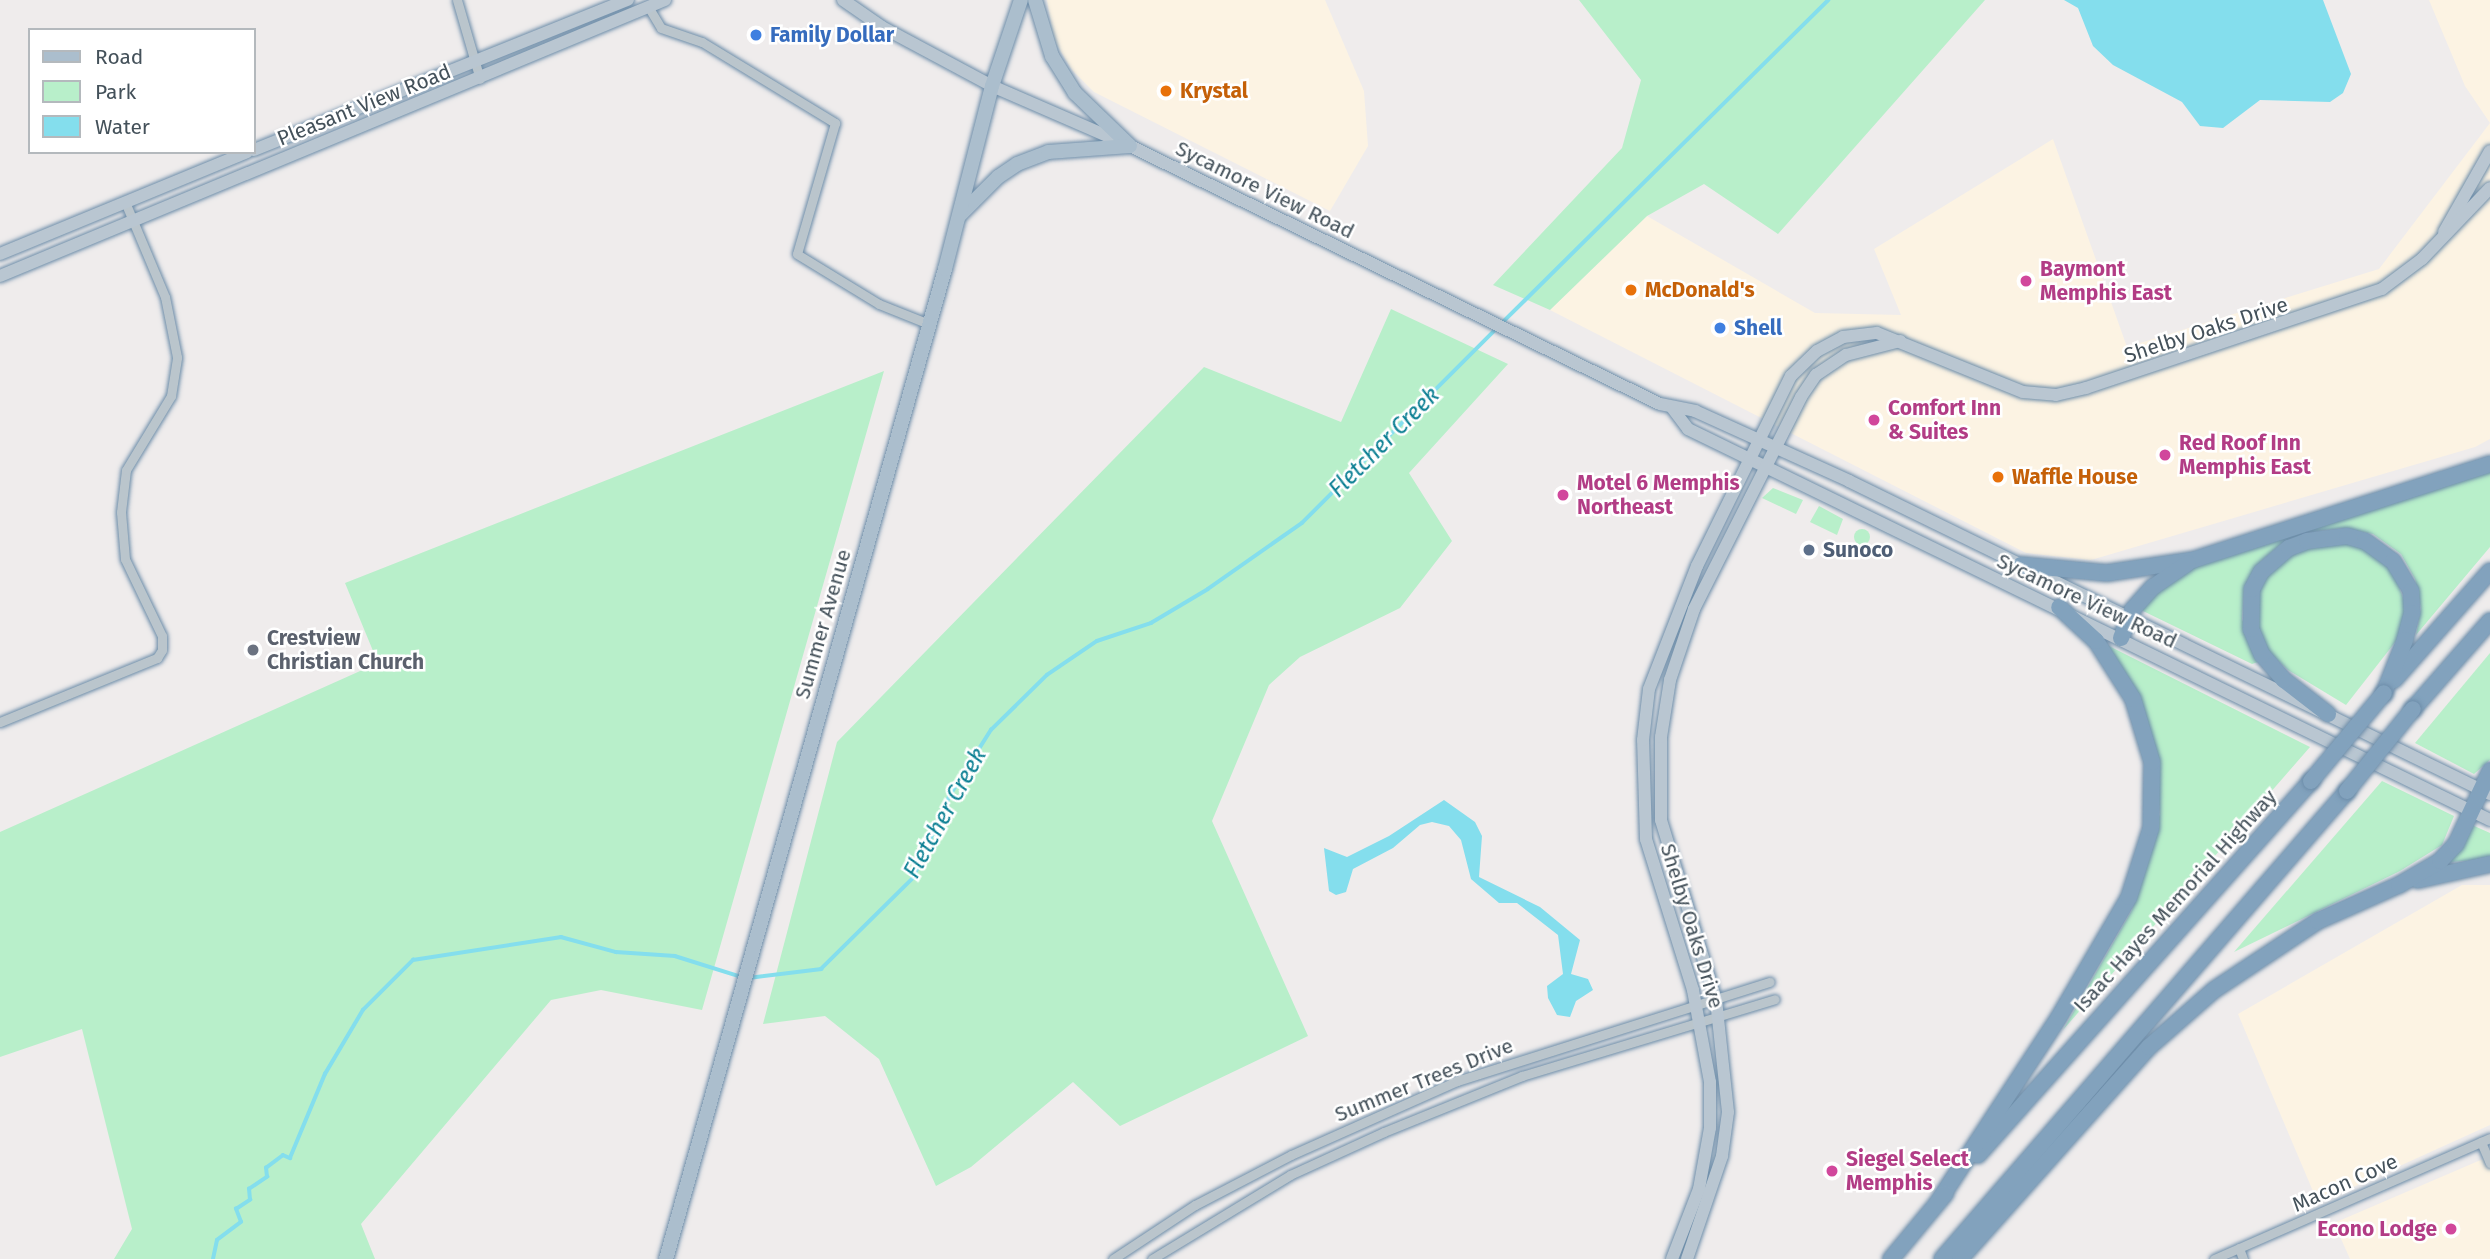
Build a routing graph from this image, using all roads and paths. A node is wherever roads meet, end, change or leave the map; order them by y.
1 (457, 0) edge
2 (628, 0) edge
3 (665, 0) edge
4 (844, 0) edge
5 (1021, 0) edge
6 (1034, 0) edge
7 (649, 8) junction
8 (471, 61) junction
9 (480, 79) junction
10 (992, 86) junction
11 (294, 133) junction
12 (1130, 146) junction
13 (256, 149) edge
14 (2490, 151) edge
15 (301, 152) junction
16 (242, 154) edge
17 (2490, 188) edge
18 (125, 202) junction
19 (959, 216) junction
20 (132, 220) junction
21 (2442, 236) junction
22 (0, 254) edge
23 (0, 276) edge
24 (929, 324) junction
25 (1900, 341) junction
26 (1673, 410) junction
27 (1758, 442) junction
28 (1775, 448) junction
29 (1750, 459) junction
30 (2490, 464) edge
31 (1765, 466) junction
32 (2193, 560) junction
33 (2021, 565) junction
34 (2490, 572) edge
35 (2059, 607) junction
36 (2126, 616) junction
37 (2490, 621) edge
38 (2121, 638) junction
39 (2384, 693) junction
40 (2328, 714) junction
41 (0, 722) edge
42 (2490, 771) edge
43 (2486, 792) edge
44 (2472, 811) junction
45 (2490, 820) edge
46 (2490, 864) edge
47 (2399, 885) junction
48 (1770, 982) dead end
49 (1775, 999) dead end
50 (1716, 1000) junction
51 (1697, 1005) junction
52 (1719, 1017) junction
53 (1701, 1023) junction
54 (2486, 1140) edge
55 (2490, 1163) edge
56 (1938, 1202) junction
57 (2239, 1248) junction
58 (666, 1259) edge
59 (1113, 1259) edge
60 (1152, 1259) edge
61 (1672, 1259) edge
62 (1687, 1259) edge
63 (1891, 1259) edge
64 (1942, 1259) edge
65 (1960, 1259) edge
66 (2214, 1259) edge
67 (2243, 1259) edge

1 - 8 street
2 - 8 main road, Pleasant View Road
3 - 7 main road, Pleasant View Road
4 - 10 main road, Sycamore View Road
5 - 10 main road, Summer Avenue
6 - 12 main road
7 - 9 main road, Pleasant View Road
7 - 24 street
8 - 9 street
8 - 11 main road, Pleasant View Road
9 - 15 main road, Pleasant View Road
10 - 12 main road, Sycamore View Road
10 - 19 main road, Summer Avenue
11 - 13 main road, Pleasant View Road
11 - 15 main road
12 - 19 main road
12 - 26 main road, Sycamore View Road
14 - 21 main road
15 - 20 main road, Pleasant View Road
16 - 18 main road
17 - 21 main road, Shelby Oaks Drive
18 - 20 street
18 - 22 main road
19 - 24 main road, Summer Avenue
20 - 23 main road, Pleasant View Road
20 - 41 street
21 - 25 main road, Shelby Oaks Drive
24 - 58 main road, Summer Avenue
25 - 27 main road, Shelby Oaks Drive
25 - 28 main road, Shelby Oaks Drive
26 - 27 main road, Sycamore View Road
26 - 29 main road, Sycamore View Road
27 - 28 main road, Sycamore View Road
27 - 29 main road, Shelby Oaks Drive
28 - 31 main road, Shelby Oaks Drive
28 - 33 main road, Sycamore View Road
29 - 31 main road, Sycamore View Road
29 - 51 main road, Shelby Oaks Drive
30 - 32 highway
31 - 35 main road, Sycamore View Road
31 - 50 main road, Shelby Oaks Drive
32 - 33 highway
32 - 36 highway
33 - 36 main road, Sycamore View Road
34 - 39 highway, Isaac Hayes Memorial Highway
35 - 38 main road, Sycamore View Road
35 - 56 highway
36 - 38 highway
36 - 40 main road, Sycamore View Road
37 - 64 highway, bridge
38 - 44 main road, Sycamore View Road
39 - 40 highway
39 - 56 highway, Isaac Hayes Memorial Highway, bridge
40 - 43 main road, Sycamore View Road
42 - 43 highway
43 - 44 highway
44 - 45 main road, Sycamore View Road
44 - 47 highway
46 - 47 highway
47 - 65 highway
48 - 50 street, Summer Trees Drive
49 - 52 street, Summer Trees Drive
50 - 51 street, Summer Trees Drive
50 - 52 main road, Shelby Oaks Drive
51 - 53 main road, Shelby Oaks Drive
51 - 59 street, Summer Trees Drive
52 - 53 street, Summer Trees Drive
52 - 62 main road, Shelby Oaks Drive
53 - 60 street, Summer Trees Drive
53 - 61 main road, Shelby Oaks Drive
54 - 55 street
54 - 57 street, Macon Cove
56 - 63 highway, Isaac Hayes Memorial Highway
57 - 66 street, Macon Cove
57 - 67 street

